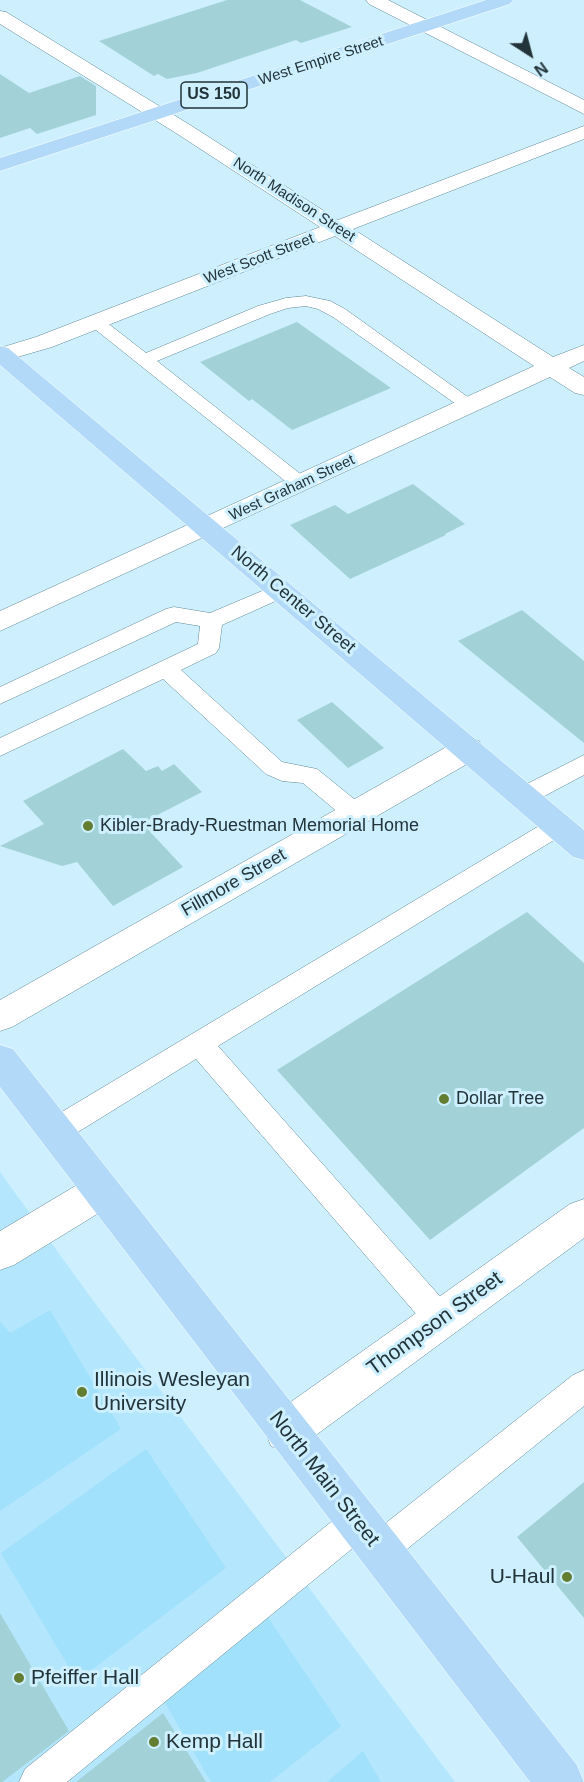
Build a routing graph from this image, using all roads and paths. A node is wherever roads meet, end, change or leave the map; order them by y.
1 (375, 0) edge
2 (504, 0) edge
3 (0, 16) edge
4 (427, 26) junction
5 (584, 108) edge
6 (159, 113) junction
7 (584, 132) edge
8 (0, 165) edge
9 (338, 228) junction
10 (96, 322) junction
11 (584, 352) edge
12 (1, 354) edge
13 (144, 360) junction
14 (551, 367) junction
15 (584, 388) edge
16 (470, 405) junction
17 (301, 484) junction
18 (207, 527) junction
19 (281, 590) junction
20 (212, 621) junction
21 (0, 622) edge
22 (166, 669) junction
23 (0, 696) edge
24 (0, 748) edge
25 (468, 748) junction
26 (584, 765) edge
27 (524, 796) junction
28 (355, 813) junction
29 (558, 826) junction
30 (584, 848) edge
31 (0, 1017) edge
32 (199, 1043) junction
33 (0, 1060) edge
34 (55, 1131) junction
35 (101, 1191) junction
36 (584, 1216) edge
37 (0, 1252) edge
38 (441, 1320) junction
39 (584, 1386) edge
40 (286, 1431) junction
41 (368, 1536) junction
42 (38, 1782) edge
43 (560, 1782) edge

1 - 4 street
2 - 4 main road, West Empire Street / US 150
3 - 6 street, North Madison Street
4 - 5 street
4 - 6 main road, West Empire Street / US 150
6 - 8 main road, West Empire Street / US 150
6 - 9 street, North Madison Street
7 - 9 street, West Scott Street
9 - 10 street, West Scott Street
9 - 14 street, North Madison Street
10 - 12 street, West Scott Street
10 - 13 lane
11 - 14 street, West Graham Street
12 - 18 main road, North Center Street
13 - 16 lane
13 - 17 lane
14 - 15 street, North Madison Street
14 - 16 street, West Graham Street
16 - 17 street, West Graham Street
17 - 18 street, West Graham Street
18 - 19 main road, North Center Street
18 - 21 street, West Graham Street
19 - 20 lane
19 - 25 main road, North Center Street
20 - 22 lane
20 - 23 lane
22 - 24 lane
22 - 28 lane
25 - 27 main road, North Center Street
25 - 28 street, Fillmore Street
26 - 27 lane
27 - 29 main road, North Center Street
28 - 31 street, Fillmore Street
29 - 30 main road, North Center Street
29 - 32 lane
32 - 34 lane
32 - 38 lane
33 - 34 main road, North Main Street
34 - 35 main road, North Main Street
35 - 37 street
35 - 40 main road, North Main Street
36 - 38 street, Thompson Street
38 - 40 street, Thompson Street
39 - 41 lane
40 - 41 main road, North Main Street
41 - 42 lane
41 - 43 main road, North Main Street

